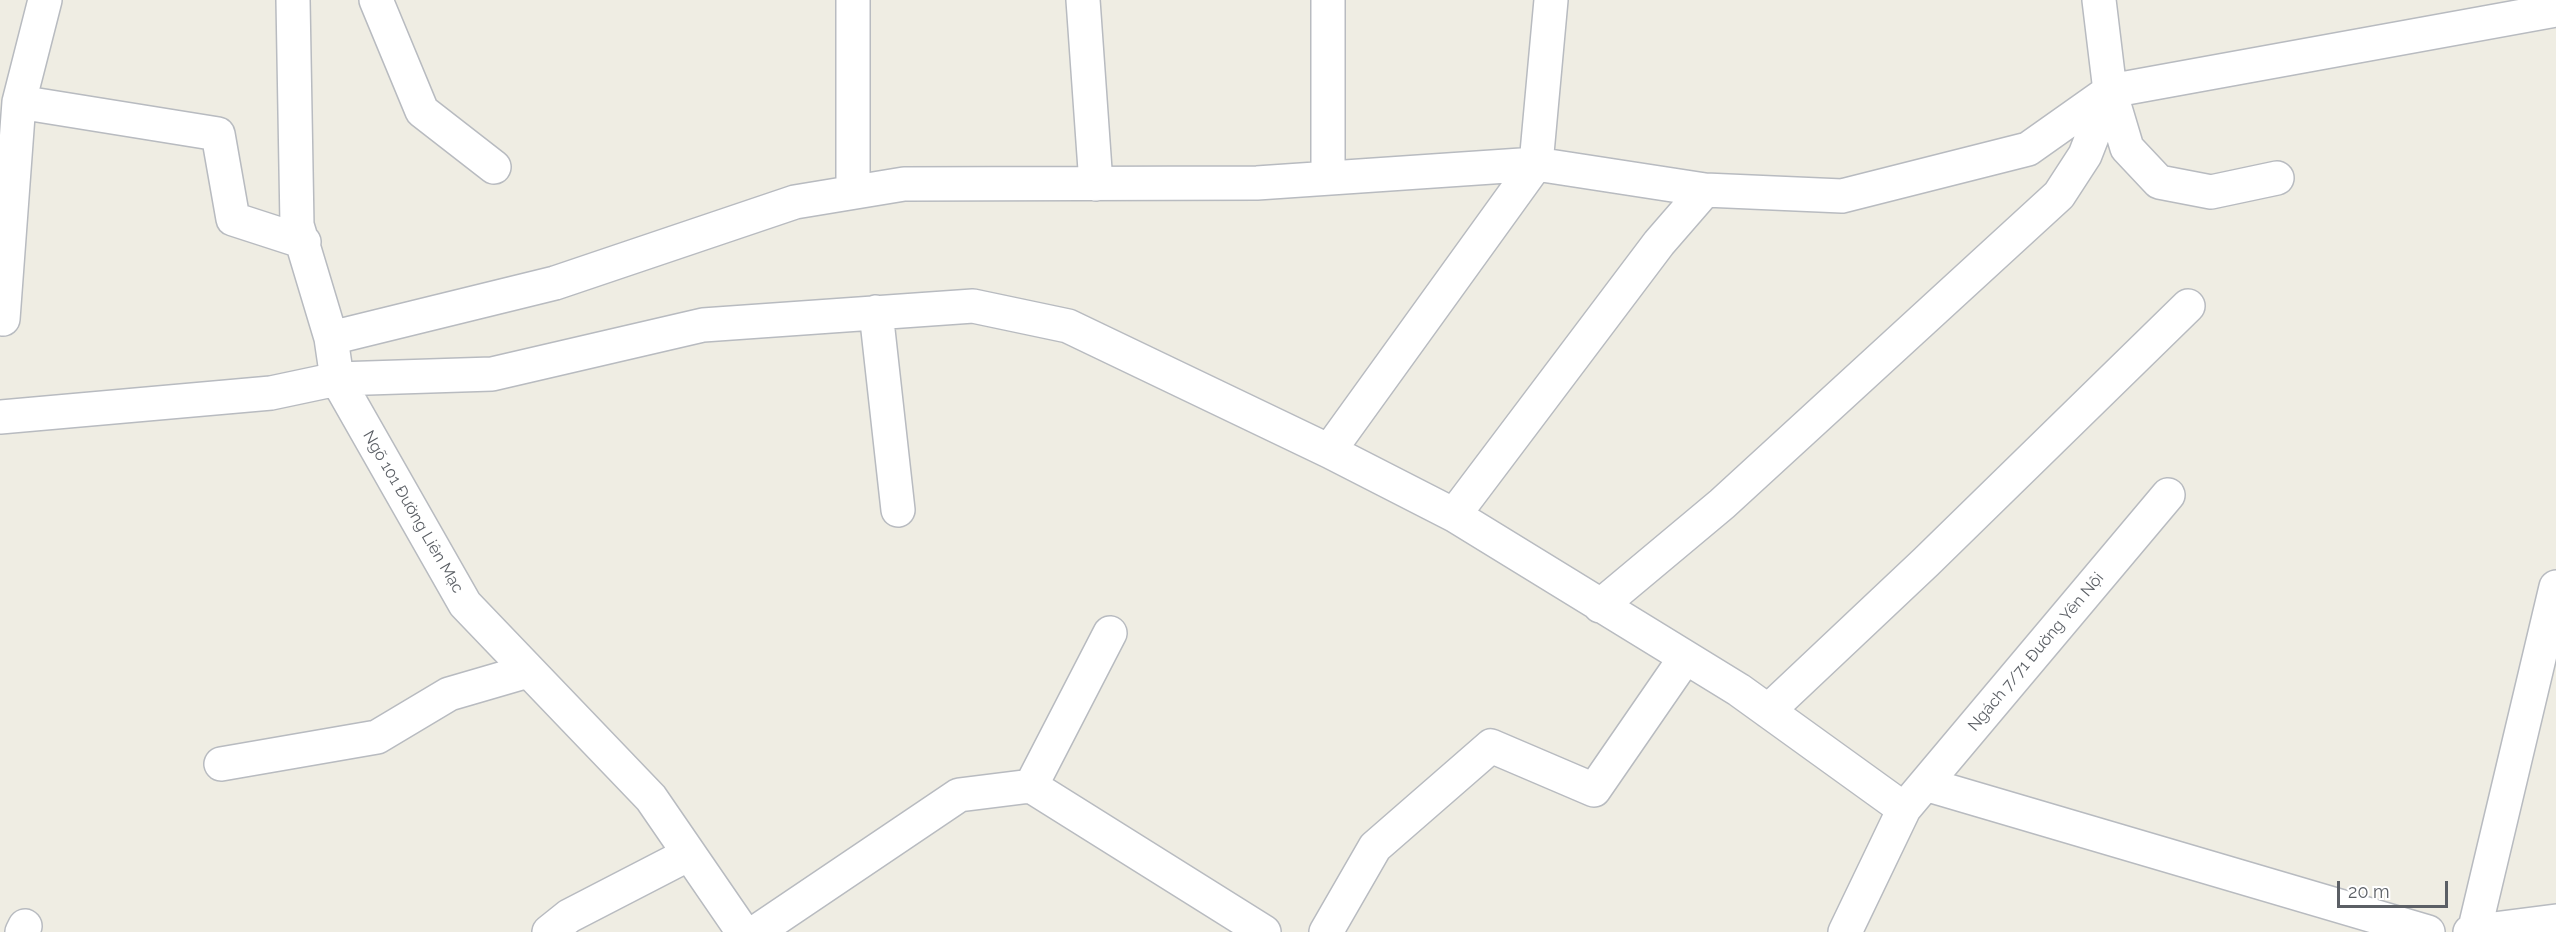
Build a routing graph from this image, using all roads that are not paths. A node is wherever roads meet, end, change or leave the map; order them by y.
1 (45, 0) edge
2 (293, 0) edge
3 (376, 0) edge
4 (853, 0) edge
5 (1083, 0) edge
6 (1328, 0) edge
7 (1551, 0) edge
8 (2098, 0) edge
9 (2556, 10) edge
10 (2110, 91) junction
11 (19, 102) junction
12 (1536, 164) junction
13 (494, 168) dead end
14 (1328, 177) junction
15 (2277, 178) dead end
16 (1096, 183) junction
17 (1705, 190) junction
18 (853, 192) junction
19 (304, 242) junction
20 (2188, 306) dead end
21 (876, 312) junction
22 (3, 320) dead end
23 (331, 338) junction
24 (337, 379) junction
25 (0, 417) edge
26 (1329, 451) junction
27 (2168, 495) dead end
28 (898, 510) dead end
29 (1454, 515) junction
30 (2555, 595) edge
31 (1600, 606) junction
32 (1110, 633) dead end
33 (1685, 658) junction
34 (528, 671) junction
35 (1768, 711) junction
36 (221, 764) dead end
37 (1925, 784) junction
38 (1030, 786) junction
39 (1904, 809) junction
40 (689, 854) junction
41 (2556, 921) edge
42 (549, 932) edge
43 (743, 932) edge
44 (756, 932) edge
45 (1264, 932) edge
46 (1326, 932) edge
47 (1845, 932) edge
48 (2428, 932) edge
49 (2473, 932) edge

1 - 11 street
2 - 19 street, Ngõ 101 Đường Liên Mạc
3 - 13 street
4 - 18 street
5 - 16 street
6 - 14 street
7 - 12 street
8 - 10 street
9 - 10 street
10 - 15 street
10 - 17 street
10 - 31 street
11 - 19 street
11 - 22 street
12 - 14 street
12 - 17 street
12 - 26 street
14 - 16 street
16 - 18 street
17 - 29 street
18 - 23 street
19 - 23 street, Ngõ 101 Đường Liên Mạc
20 - 35 street
21 - 24 street
21 - 26 street
21 - 28 street
23 - 24 street, Ngõ 101 Đường Liên Mạc
24 - 25 street
24 - 34 street, Ngõ 101 Đường Liên Mạc
26 - 29 street
27 - 37 street, Ngách 7/71 Đường Yên Nội
29 - 31 street
30 - 49 street
31 - 33 street
32 - 38 street
33 - 35 street
33 - 46 street
34 - 36 street
34 - 40 street, Ngõ 101 Đường Liên Mạc
35 - 39 street
37 - 39 street, Ngách 7/71 Đường Yên Nội
37 - 48 street
38 - 44 street
38 - 45 street
39 - 47 street, Ngách 7/71 Đường Yên Nội
40 - 42 street
40 - 43 street, Ngõ 101 Đường Liên Mạc
41 - 49 street

